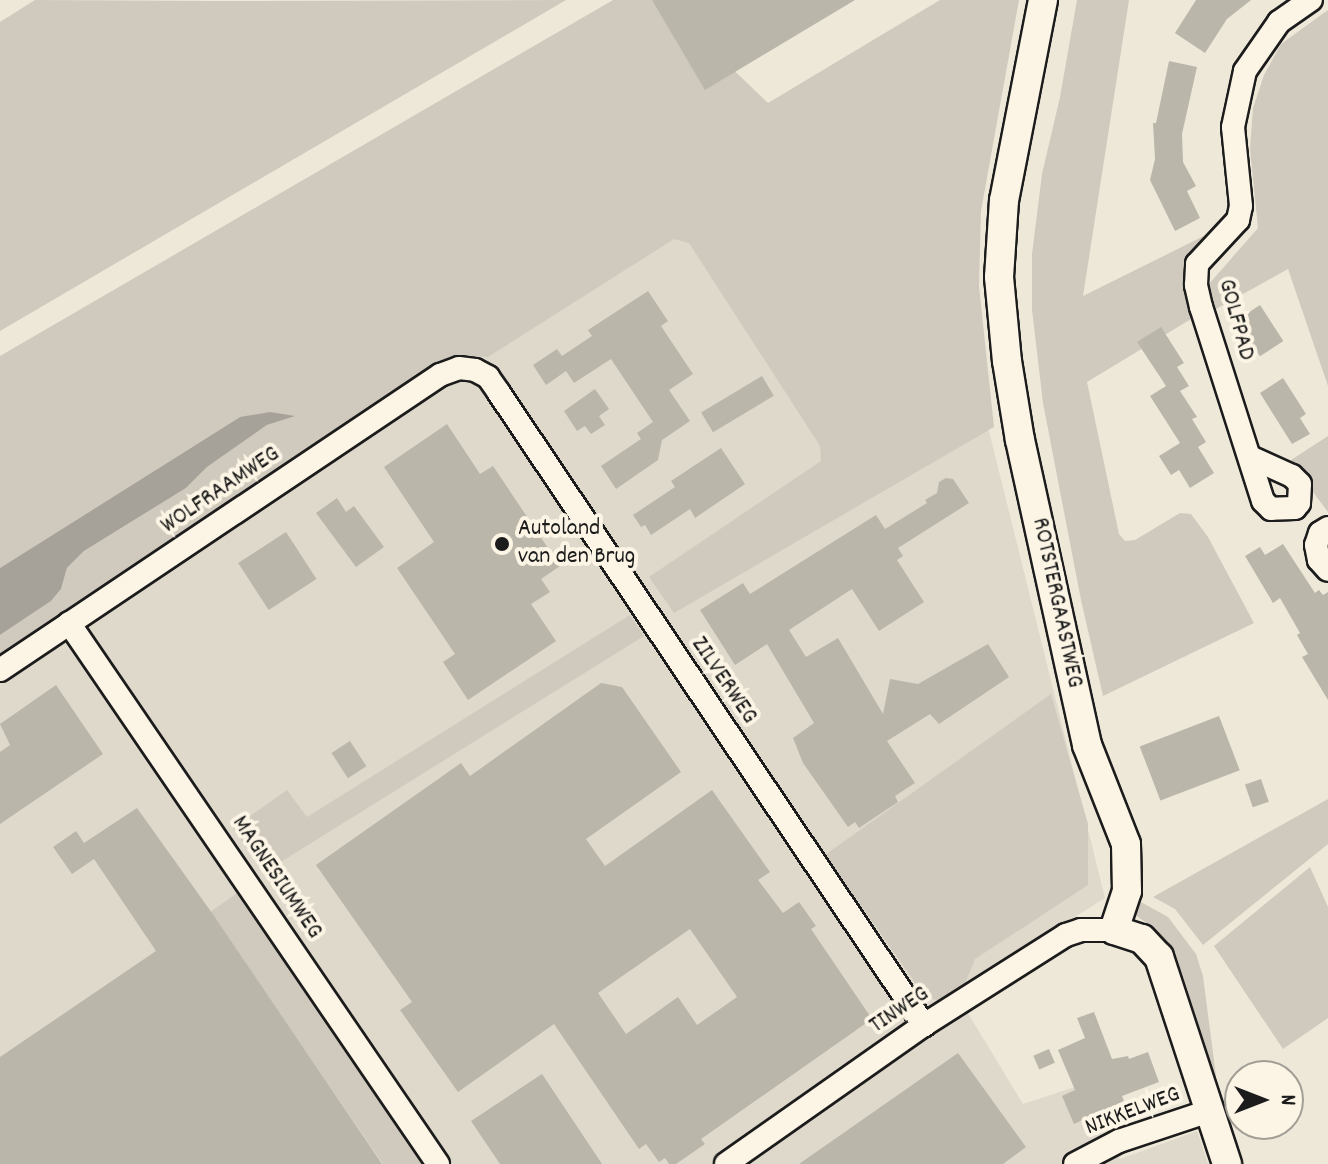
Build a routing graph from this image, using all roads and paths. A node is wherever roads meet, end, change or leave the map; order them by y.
1 (1043, 0) edge
2 (1311, 0) edge
3 (475, 370) joint
4 (1250, 457) dead end
5 (1328, 528) edge
6 (1328, 570) edge
7 (69, 623) junction
8 (0, 670) edge
9 (1114, 930) junction
10 (924, 1025) junction
11 (1209, 1111) junction
12 (438, 1164) edge
13 (726, 1164) edge
14 (1075, 1164) edge
15 (1227, 1164) edge

1 - 9 street, ROTSTERGAASTWEG
2 - 4 street, GOLFPAD
3 - 7 street, WOLFRAAMWEG
3 - 10 street, ZILVERWEG
5 - 6 street
7 - 8 street, WOLFRAAMWEG
7 - 12 street, MAGNESIUMWEG
9 - 10 street, TINWEG
9 - 11 street
10 - 13 street, TINWEG
11 - 14 street, NIKKELWEG
11 - 15 street

